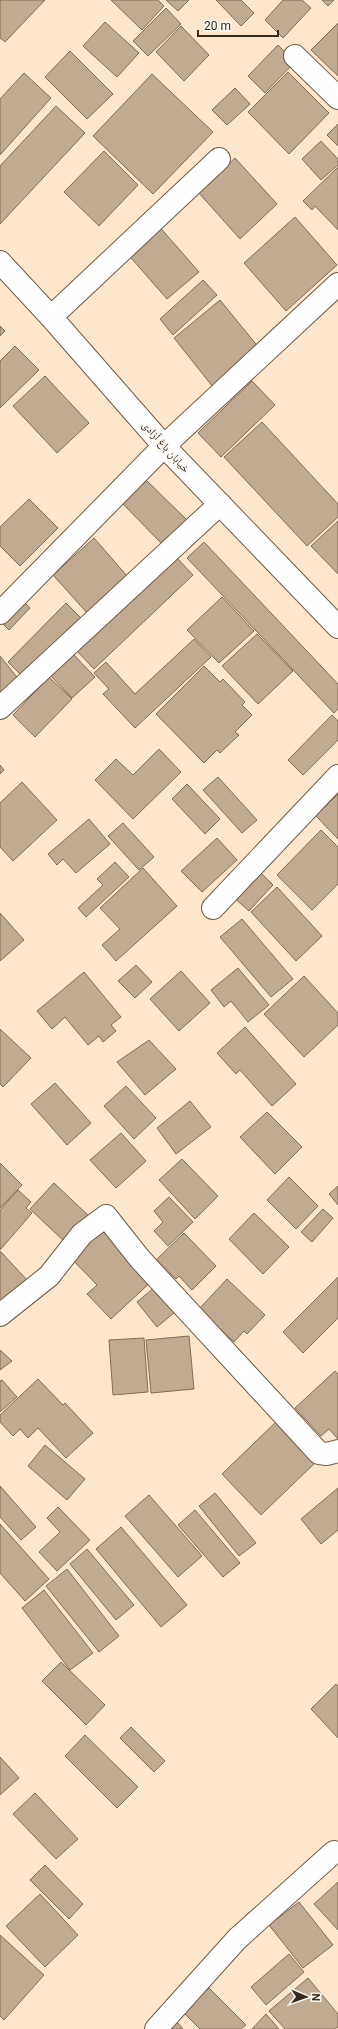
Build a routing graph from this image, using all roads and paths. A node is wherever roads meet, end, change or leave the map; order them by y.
1 (295, 56) dead end
2 (338, 98) edge
3 (219, 159) dead end
4 (0, 262) edge
5 (338, 284) edge
6 (51, 317) junction
7 (164, 446) junction
8 (220, 504) junction
9 (0, 613) edge
10 (338, 627) edge
11 (0, 708) edge
12 (338, 776) edge
13 (213, 908) dead end
14 (0, 1315) edge
15 (338, 1451) edge
16 (334, 1852) dead end
17 (156, 2029) edge

1 - 2 street
3 - 6 street
4 - 6 street, خیابان باغ آزادی
5 - 7 street
6 - 7 street, خیابان باغ آزادی
7 - 8 street, خیابان باغ آزادی
7 - 9 street
8 - 10 street, خیابان باغ آزادی
8 - 11 street
12 - 13 street
14 - 15 street
16 - 17 street

